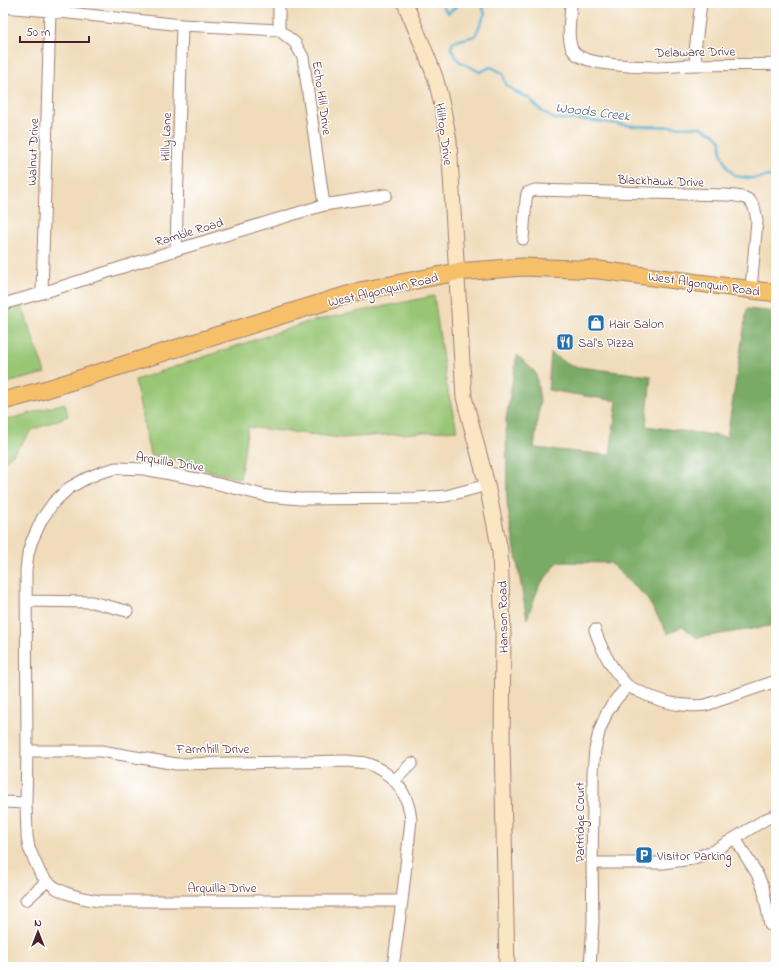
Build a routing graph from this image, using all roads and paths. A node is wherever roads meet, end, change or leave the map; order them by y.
1 (278, 3) edge
2 (405, 3) edge
3 (571, 3) edge
4 (701, 3) edge
5 (3, 7) edge
6 (50, 11) junction
7 (182, 25) junction
8 (279, 30) junction
9 (776, 64) edge
10 (696, 65) junction
11 (386, 195) dead end
12 (324, 205) junction
13 (523, 239) dead end
14 (176, 250) junction
15 (456, 272) junction
16 (751, 289) junction
17 (42, 293) junction
18 (776, 293) edge
19 (3, 304) edge
20 (3, 401) edge
21 (487, 485) junction
22 (26, 601) junction
23 (127, 611) dead end
24 (594, 630) dead end
25 (776, 681) edge
26 (628, 686) junction
27 (27, 751) junction
28 (412, 763) dead end
29 (394, 781) junction
30 (3, 802) edge
31 (26, 803) junction
32 (776, 815) edge
33 (735, 838) junction
34 (592, 863) junction
35 (47, 881) junction
36 (26, 900) dead end
37 (402, 901) junction
38 (770, 925) dead end
39 (393, 967) edge
40 (507, 967) edge
41 (590, 967) edge

1 - 8 street
2 - 15 main road, Hilltop Drive
3 - 10 street, Delaware Drive
4 - 10 street
5 - 6 street
6 - 7 street
6 - 17 street, Walnut Drive
7 - 8 street
7 - 14 street, Hilly Lane
8 - 12 street, Echo Hill Drive
9 - 10 street, Delaware Drive
11 - 12 street, Ramble Road
12 - 14 street, Ramble Road
13 - 16 street, Blackhawk Drive
14 - 17 street, Ramble Road
15 - 16 main road, West Algonquin Road
15 - 20 main road, West Algonquin Road
15 - 21 main road, Hanson Road
16 - 18 main road, West Algonquin Road
17 - 19 street, Ramble Road
21 - 22 street, Arquilla Drive
21 - 40 main road, Hanson Road
22 - 23 street
22 - 27 street, Arquilla Drive
24 - 26 street
25 - 26 street
26 - 34 street, Partridge Court
27 - 29 street, Farmhill Drive
27 - 31 street, Arquilla Drive
28 - 29 street
29 - 37 street, Farmhill Drive
30 - 31 street
31 - 35 street, Arquilla Drive
32 - 33 street
33 - 34 street
33 - 38 street
34 - 41 street, Partridge Court
35 - 36 street
35 - 37 street, Arquilla Drive
37 - 39 street, Farmhill Drive

